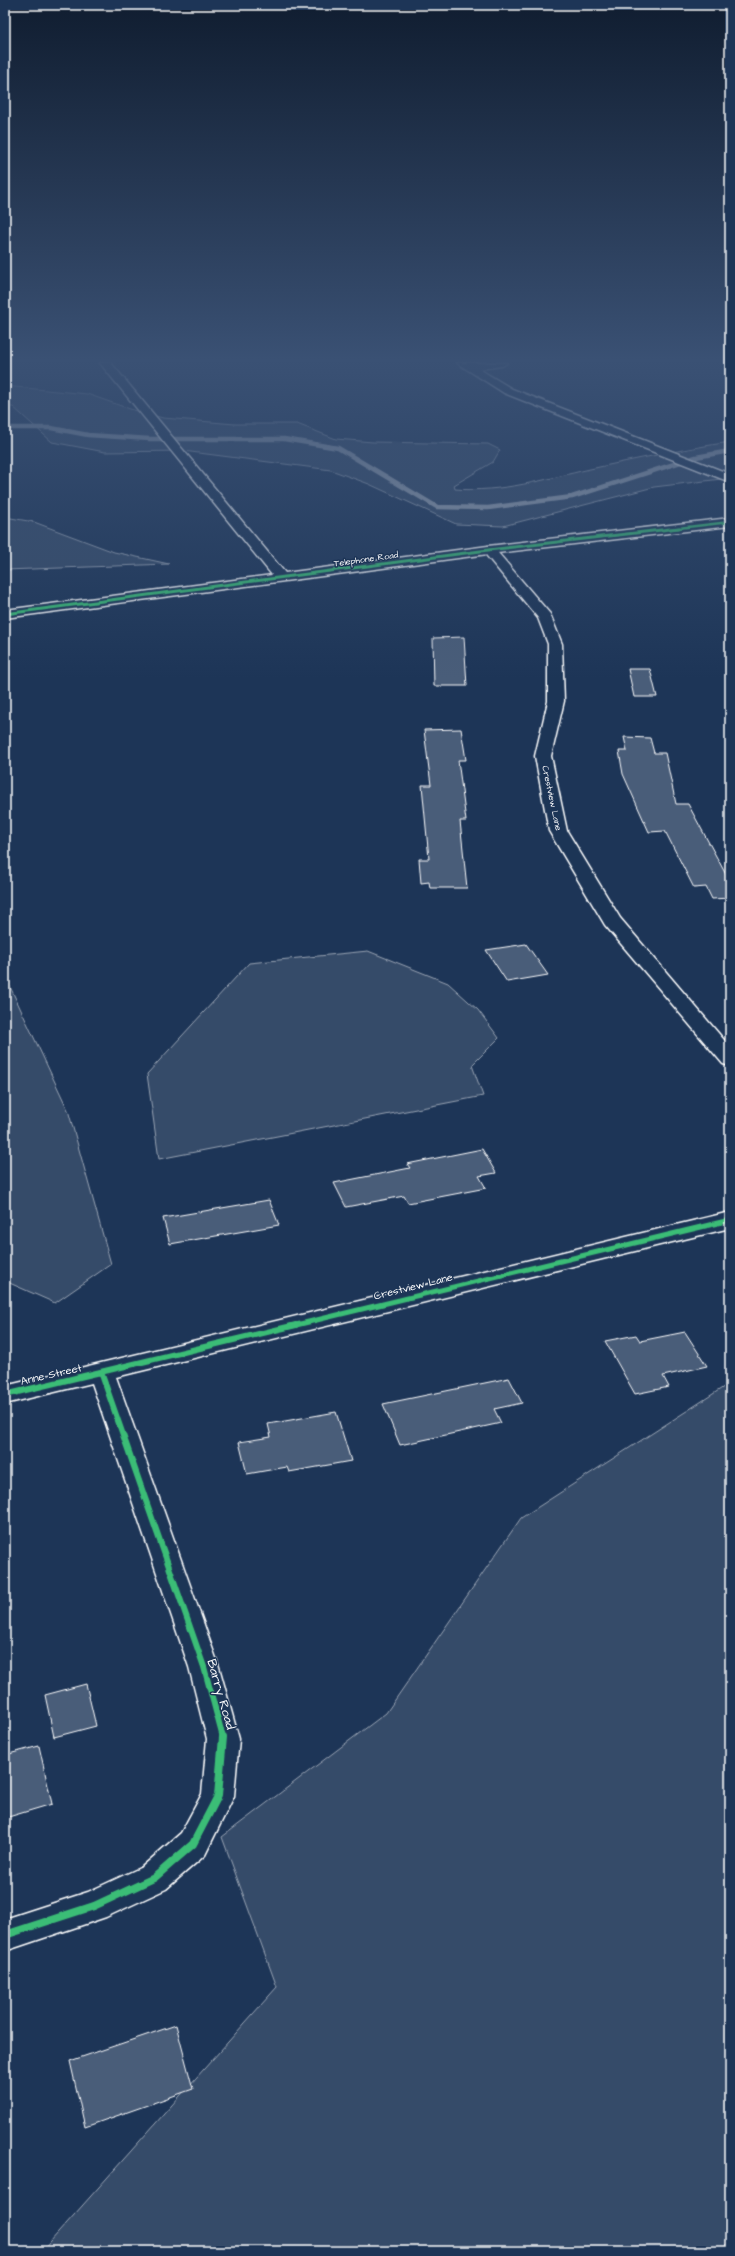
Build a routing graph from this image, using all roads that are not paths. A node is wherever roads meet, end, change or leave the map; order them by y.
1 (191, 468) edge
2 (703, 468) edge
3 (730, 478) edge
4 (730, 522) edge
5 (488, 550) junction
6 (282, 578) junction
7 (5, 614) edge
8 (730, 1060) edge
9 (730, 1220) edge
10 (101, 1372) junction
11 (5, 1395) edge
12 (5, 1935) edge

1 - 6 street
2 - 3 street
4 - 5 street, Telephone Road
5 - 6 street, Telephone Road
5 - 8 street, Crestview Lane
6 - 7 street, Telephone Road
9 - 10 street, Crestview Lane
10 - 11 street, Anne Street
10 - 12 street, Barry Road

